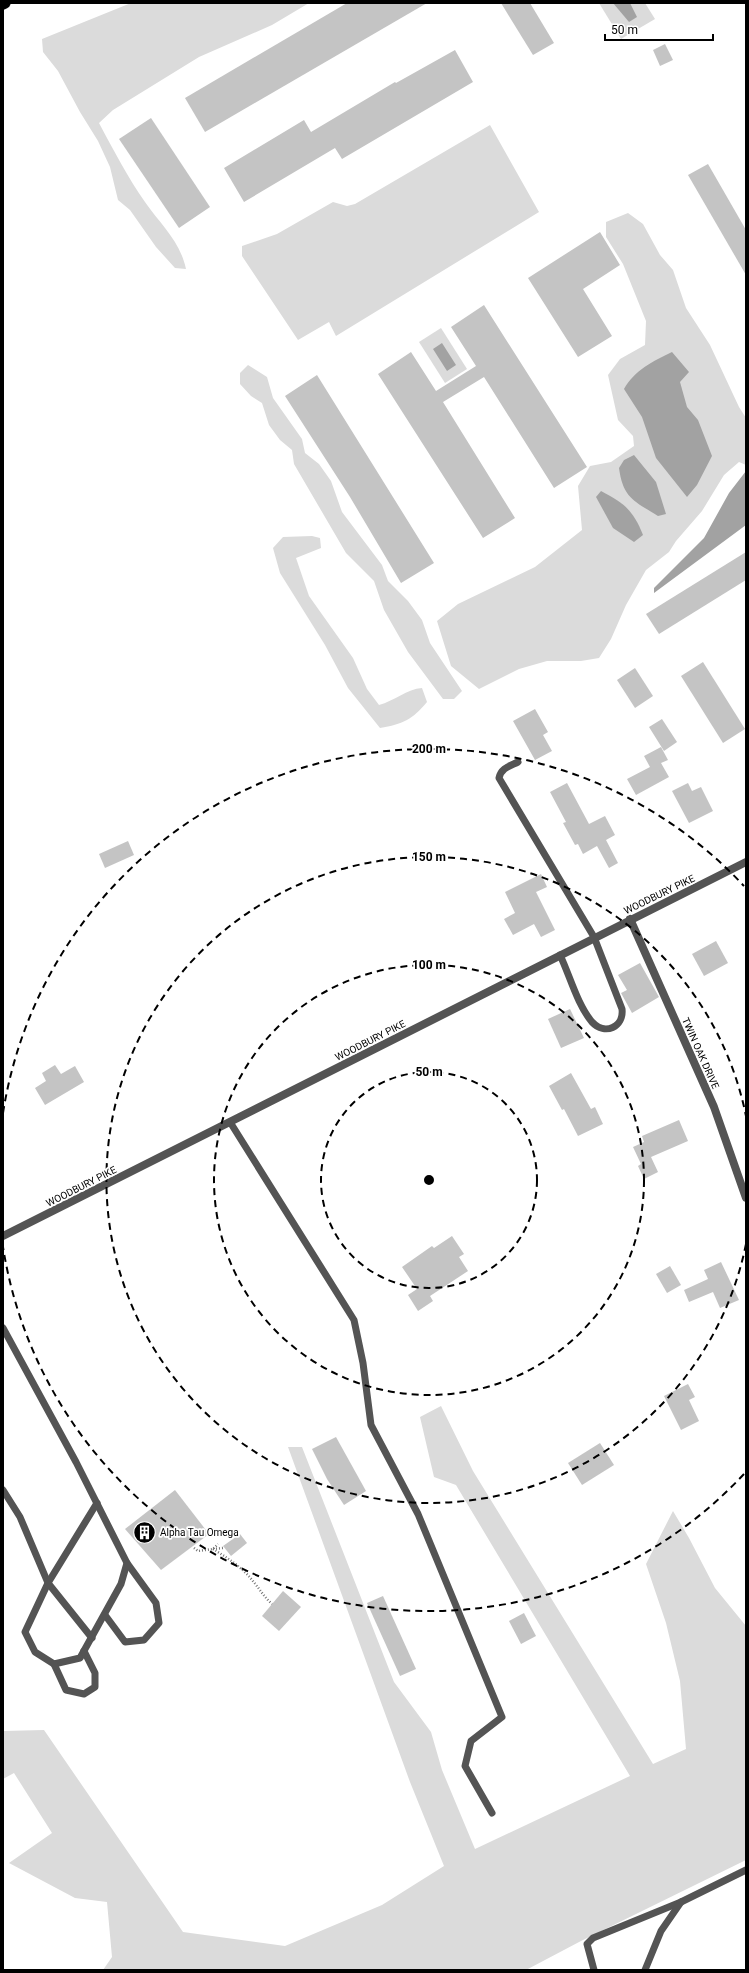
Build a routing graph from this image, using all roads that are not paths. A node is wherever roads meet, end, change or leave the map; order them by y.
1 (518, 762) dead end
2 (746, 862) edge
3 (630, 919) junction
4 (594, 937) junction
5 (560, 955) junction
6 (230, 1122) junction
7 (746, 1198) edge
8 (3, 1236) edge
9 (3, 1328) edge
10 (3, 1490) edge
11 (97, 1503) junction
12 (127, 1563) junction
13 (48, 1582) junction
14 (104, 1614) junction
15 (92, 1638) junction
16 (84, 1651) junction
17 (54, 1664) junction
18 (492, 1813) dead end
19 (746, 1870) edge
20 (681, 1902) junction
21 (594, 1970) edge
22 (645, 1970) edge

1 - 4 lane
2 - 3 street, WOODBURY PIKE
3 - 4 street, WOODBURY PIKE
3 - 7 street, TWIN OAK DRIVE
4 - 5 street, WOODBURY PIKE
4 - 5 lane
5 - 6 street, WOODBURY PIKE
6 - 8 street, WOODBURY PIKE
6 - 18 lane
9 - 11 lane
10 - 13 lane
11 - 12 lane
11 - 13 lane
12 - 14 lane
12 - 14 lane
13 - 15 lane
13 - 17 lane
14 - 15 lane
15 - 16 lane
16 - 17 lane
16 - 17 lane
19 - 20 lane
20 - 21 lane
20 - 22 lane

